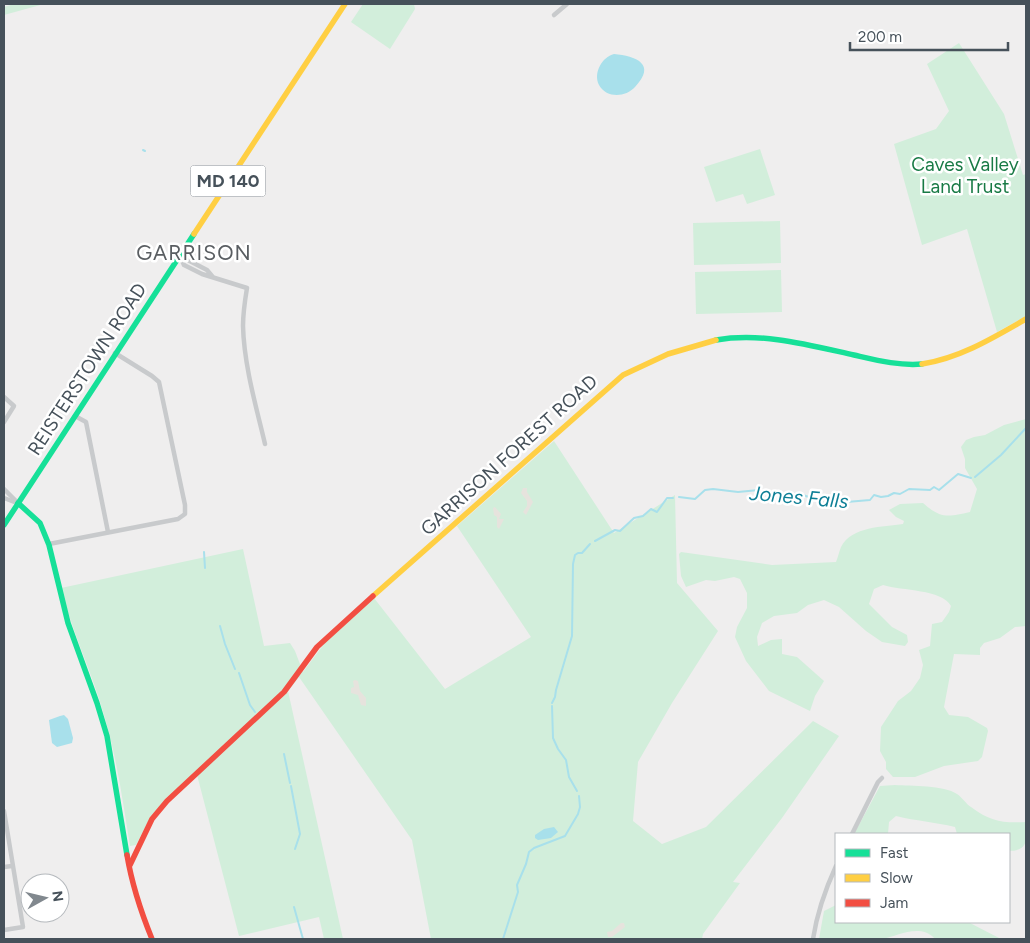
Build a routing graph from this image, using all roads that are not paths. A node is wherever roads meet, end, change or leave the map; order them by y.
1 (345, 4) edge
2 (567, 4) edge
3 (554, 14) dead end
4 (180, 255) junction
5 (1026, 319) edge
6 (115, 353) junction
7 (4, 397) edge
8 (75, 416) junction
9 (4, 422) edge
10 (265, 444) dead end
11 (4, 489) edge
12 (4, 498) edge
13 (18, 503) junction
14 (4, 525) edge
15 (108, 532) junction
16 (49, 544) junction
17 (882, 778) dead end
18 (4, 811) edge
19 (852, 833) edge
20 (130, 865) junction
21 (12, 866) junction
22 (4, 867) edge
23 (835, 869) edge
24 (4, 930) edge
25 (152, 939) edge
26 (813, 939) edge

1 - 4 main road, REISTERSTOWN ROAD / MD 140
2 - 3 street
4 - 6 main road, REISTERSTOWN ROAD / MD 140
4 - 10 street
5 - 20 main road, GARRISON FOREST ROAD
6 - 8 main road, REISTERSTOWN ROAD / MD 140
6 - 15 street
7 - 9 street
8 - 13 main road, REISTERSTOWN ROAD / MD 140
8 - 15 street
11 - 13 street
12 - 13 street
13 - 14 main road, REISTERSTOWN ROAD / MD 140
13 - 16 main road
15 - 16 street
16 - 20 main road
17 - 19 street
18 - 21 street
20 - 25 main road
21 - 22 street
21 - 24 street
23 - 26 street

